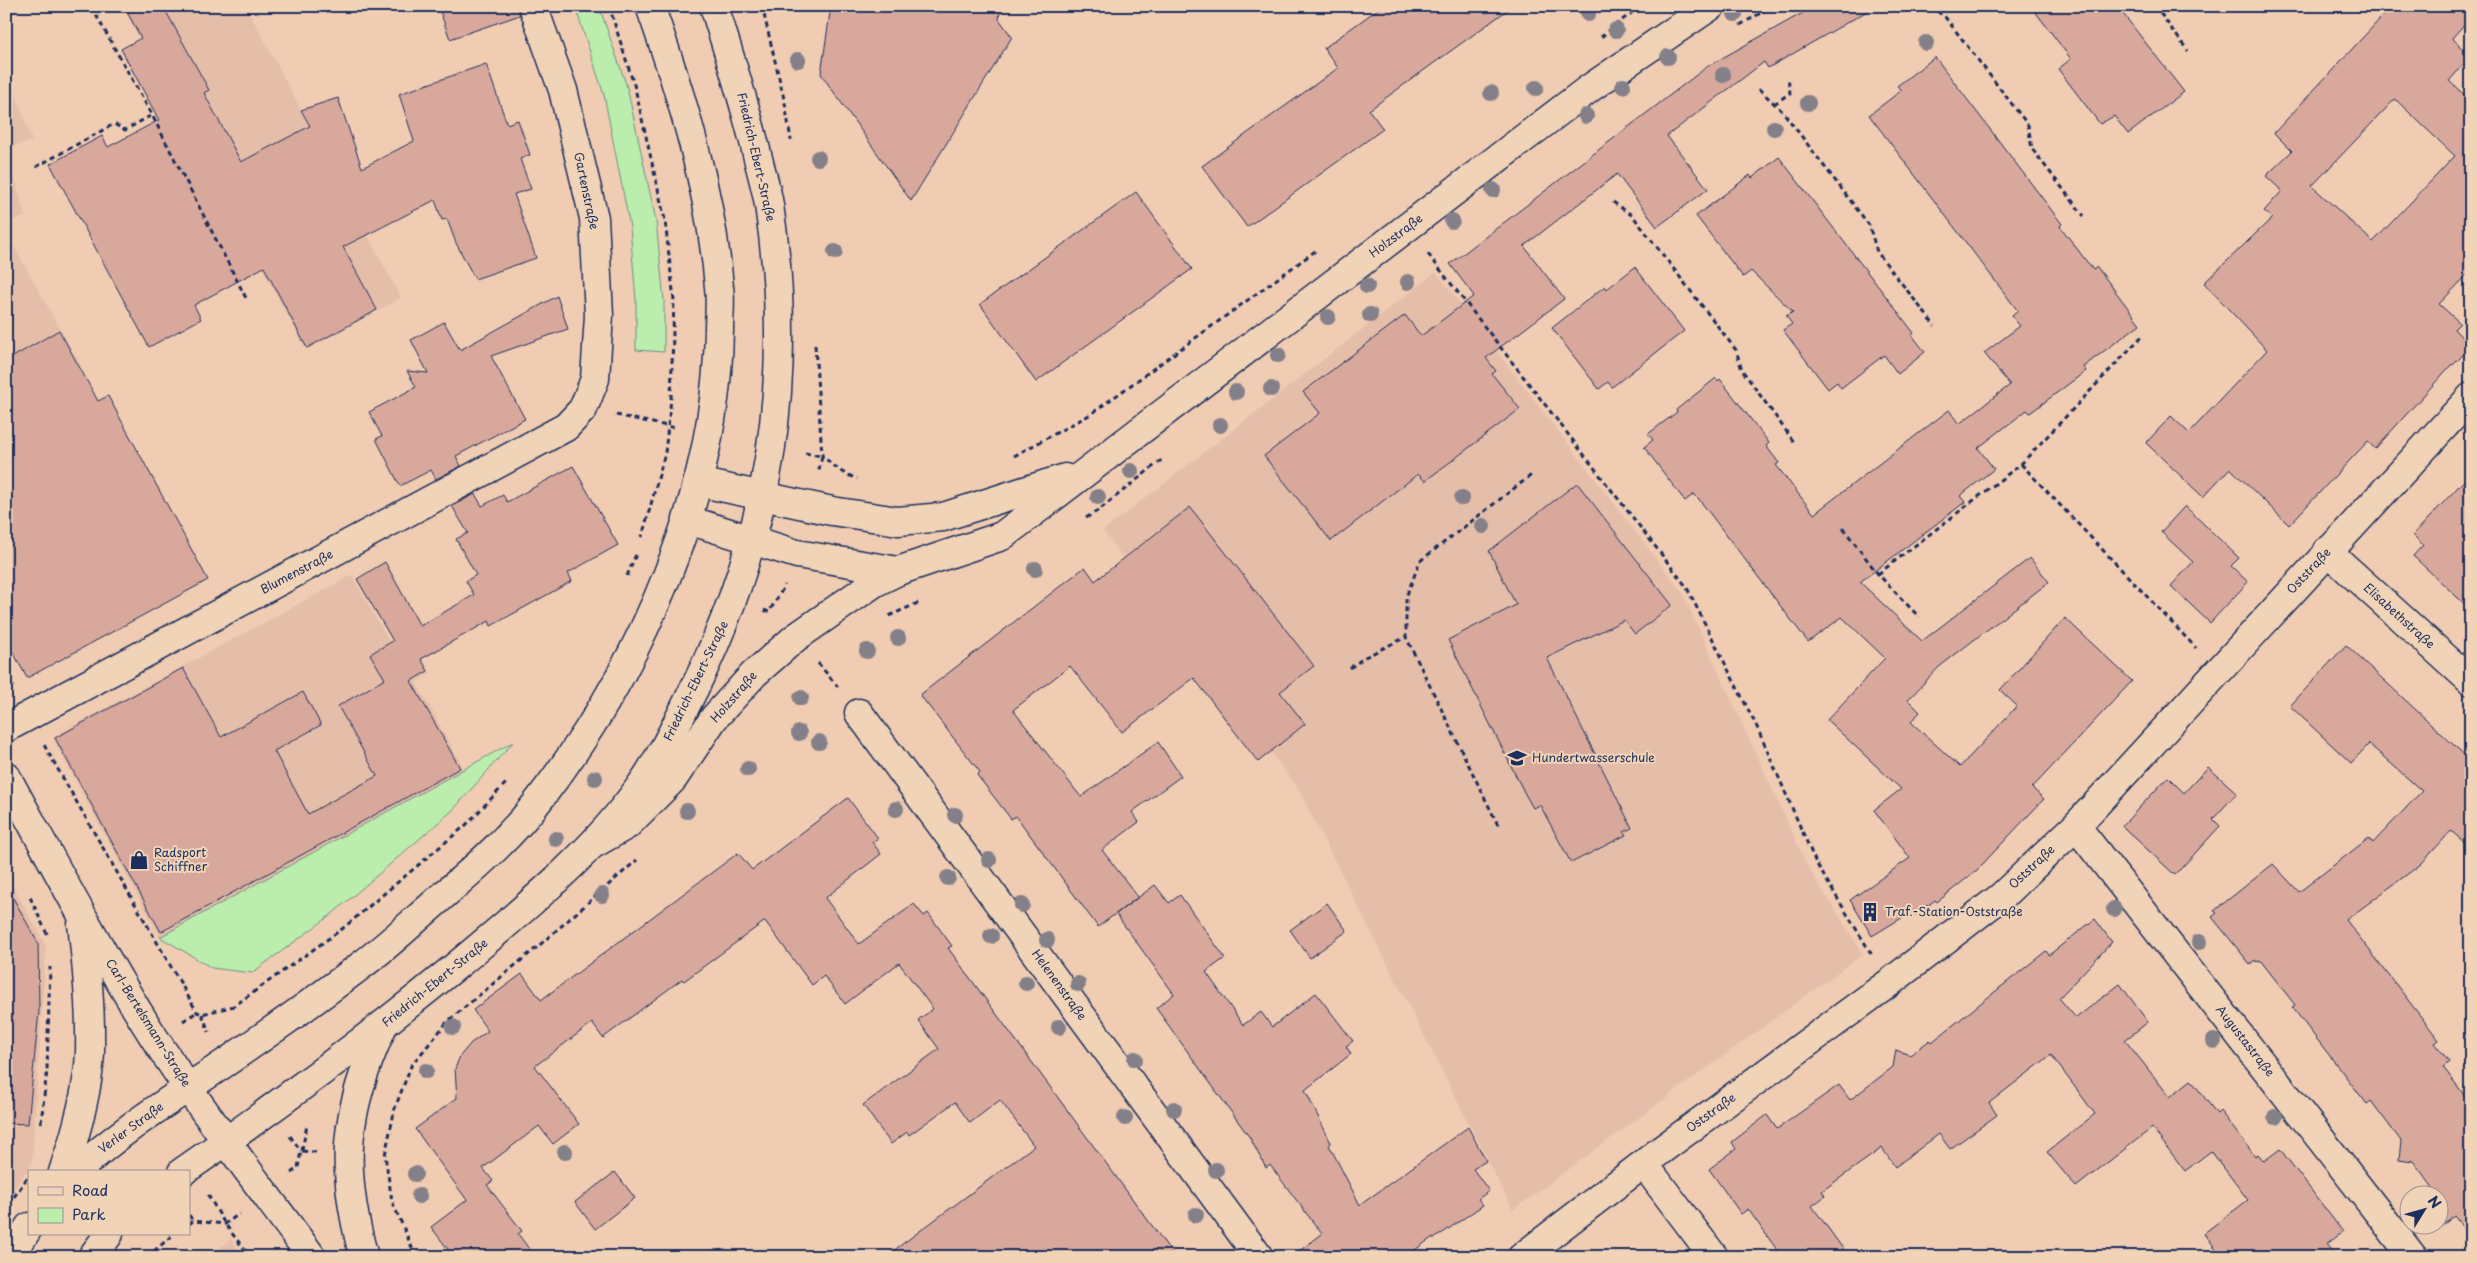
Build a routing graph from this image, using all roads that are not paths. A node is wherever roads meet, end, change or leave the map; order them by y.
1 (533, 6) edge
2 (650, 6) edge
3 (714, 6) edge
4 (1711, 6) edge
5 (2471, 397) edge
6 (583, 409) joint
7 (1085, 472) junction
8 (698, 482) junction
9 (763, 497) junction
10 (688, 520) junction
11 (752, 539) junction
12 (2328, 551) junction
13 (898, 571) junction
14 (2471, 681) edge
15 (859, 713) road end
16 (6, 728) edge
17 (6, 776) edge
18 (2076, 826) junction
19 (591, 845) junction
20 (81, 912) junction
21 (384, 1024) junction
22 (188, 1088) junction
23 (227, 1141) junction
24 (1644, 1164) junction
25 (64, 1170) edge
26 (78, 1170) edge
27 (185, 1170) edge
28 (28, 1229) edge
29 (108, 1236) edge
30 (10, 1257) edge
31 (92, 1257) edge
32 (312, 1257) edge
33 (364, 1257) edge
34 (1259, 1257) edge
35 (1522, 1257) edge
36 (1714, 1257) edge
37 (2413, 1257) edge

1 - 6 street, Gartenstraße
2 - 8 street
3 - 9 street, Friedrich-Ebert-Straße
4 - 7 street, Holzstraße
5 - 12 street, Oststraße
6 - 16 street, Blumenstraße
7 - 9 street, Holzstraße
7 - 13 street, Holzstraße
8 - 9 street, Holzstraße
8 - 10 street
9 - 11 street, Friedrich-Ebert-Straße
10 - 11 street, Holzstraße
10 - 22 street
11 - 13 street, Holzstraße
11 - 19 street, Friedrich-Ebert-Straße
12 - 14 street, Elisabethstraße
12 - 18 street, Oststraße
13 - 19 street, Holzstraße
15 - 34 street, Helenenstraße
17 - 20 street, Carl-Bertelsmann-Straße
18 - 24 street, Oststraße
18 - 37 street, Augustastraße
19 - 21 street, Friedrich-Ebert-Straße
20 - 22 street, Carl-Bertelsmann-Straße
20 - 25 street
21 - 23 street, Friedrich-Ebert-Straße
21 - 33 street
22 - 23 street, Carl-Bertelsmann-Straße
22 - 26 street, Verler Straße
23 - 27 street
23 - 32 street, Carl-Bertelsmann-Straße
24 - 35 street, Oststraße
24 - 36 street
28 - 30 street
29 - 31 street

